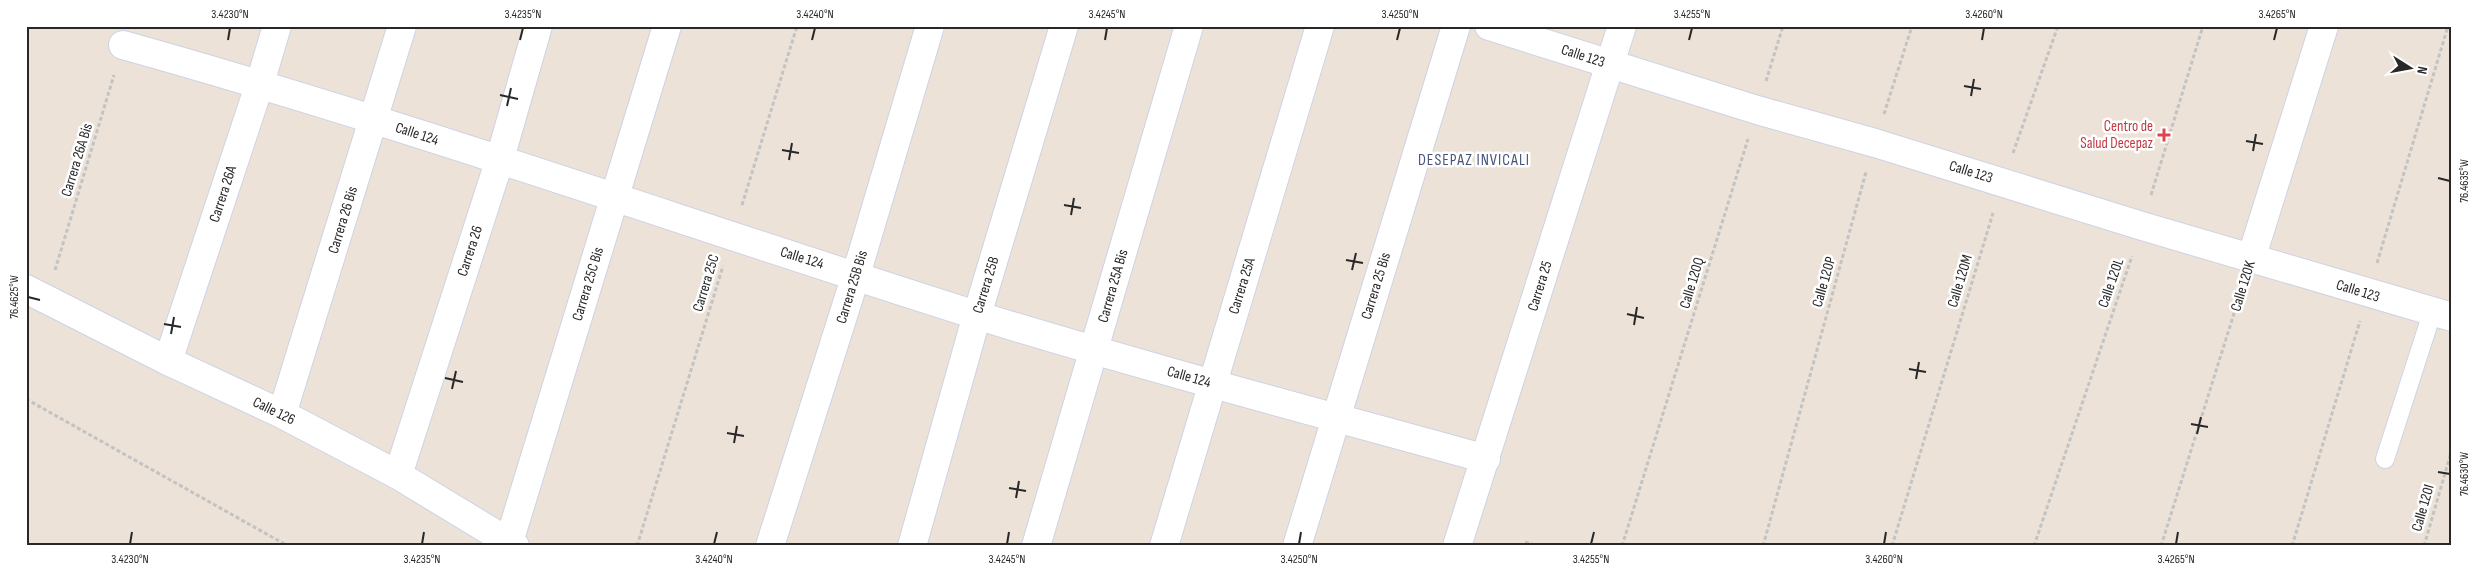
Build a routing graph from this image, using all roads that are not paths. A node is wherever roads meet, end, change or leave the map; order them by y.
1 (277, 26) edge
2 (402, 26) edge
3 (538, 26) edge
4 (667, 26) edge
5 (930, 26) edge
6 (1064, 26) edge
7 (1189, 26) edge
8 (1320, 26) edge
9 (1456, 26) edge
10 (1489, 26) edge
11 (1622, 26) edge
12 (2324, 26) edge
13 (123, 45) road end
14 (1609, 64) junction
15 (260, 83) junction
16 (374, 120) junction
17 (499, 162) junction
18 (615, 197) junction
19 (2251, 259) junction
20 (856, 275) junction
21 (36, 295) edge
22 (976, 315) junction
23 (2442, 315) edge
24 (1095, 350) junction
25 (168, 361) junction
26 (1213, 384) junction
27 (282, 414) junction
28 (1335, 417) junction
29 (1486, 459) junction
30 (2385, 459) dead end
31 (398, 475) junction
32 (512, 544) edge
33 (770, 546) edge
34 (912, 546) edge
35 (1036, 546) edge
36 (1164, 546) edge
37 (1297, 546) edge
38 (1457, 546) edge

1 - 15 street, Carrera 26A
2 - 16 street, Carrera 26 Bis
3 - 17 street, Carrera 26
4 - 18 street, Carrera 25C Bis
5 - 20 street, Carrera 25B Bis
6 - 22 street, Carrera 25B
7 - 24 street, Carrera 25A Bis
8 - 26 street, Carrera 25A
9 - 28 street, Carrera 25 Bis
10 - 14 street, Calle 123
11 - 14 street, Carrera 25
12 - 19 street, Calle 120K
13 - 15 street, Calle 124
14 - 19 street, Calle 123
14 - 29 street, Carrera 25
15 - 16 street, Calle 124
15 - 25 street, Carrera 26A
16 - 17 street, Calle 124
16 - 27 street, Carrera 26 Bis
17 - 18 street, Calle 124
17 - 31 street, Carrera 26
18 - 20 street, Calle 124
18 - 32 street, Carrera 25C Bis
19 - 23 street, Calle 123
20 - 22 street, Calle 124
20 - 33 street, Carrera 25B Bis
21 - 25 street, Calle 126
22 - 24 street, Calle 124
22 - 34 street, Carrera 25B
23 - 30 lane
24 - 26 street, Calle 124
24 - 35 street, Carrera 25A Bis
25 - 27 street, Calle 126
26 - 28 street, Calle 124
26 - 36 street, Carrera 25A
27 - 31 street, Calle 126
28 - 29 street, Calle 124
28 - 37 street, Carrera 25 Bis
29 - 38 street, Carrera 25
31 - 32 street, Calle 126

